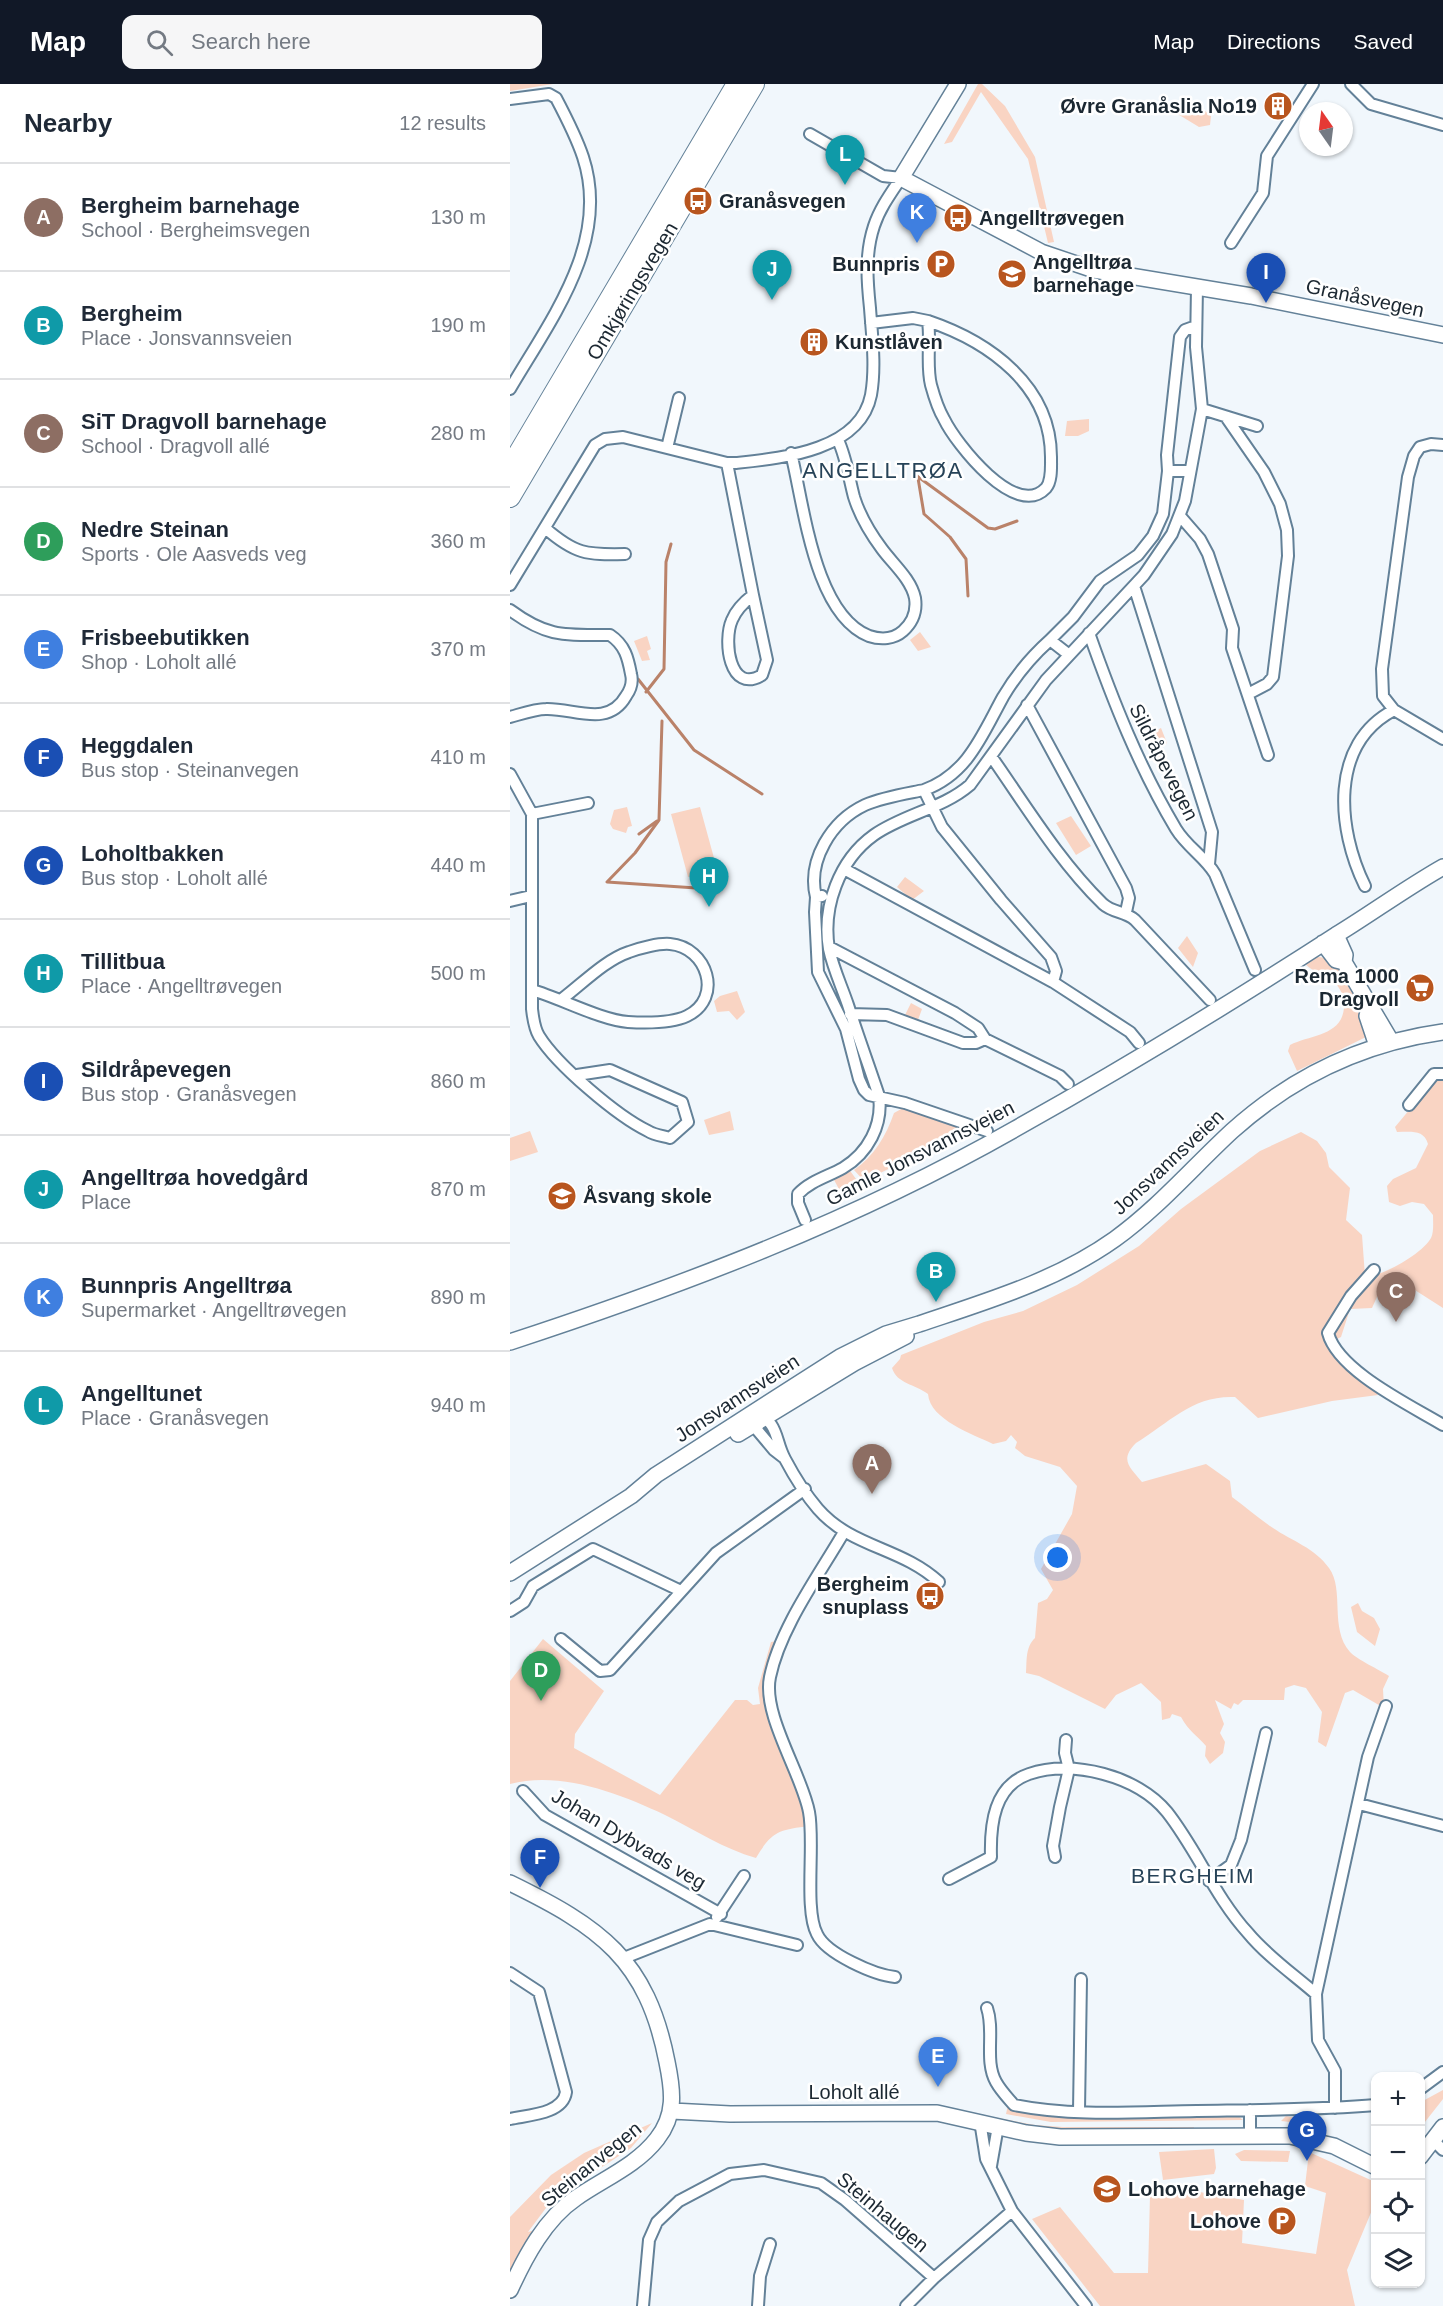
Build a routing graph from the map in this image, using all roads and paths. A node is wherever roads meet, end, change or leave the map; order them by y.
1 (737, 84) edge
2 (754, 84) edge
3 (958, 84) edge
4 (1312, 84) edge
5 (1351, 84) edge
6 (510, 99) edge
7 (1443, 125) edge
8 (810, 134) dead end
9 (901, 178) junction
10 (1231, 243) dead end
11 (1197, 287) junction
12 (928, 321) junction
13 (871, 323) junction
14 (1196, 326) junction
15 (1443, 336) edge
16 (510, 389) edge
17 (679, 398) dead end
18 (1202, 409) junction
19 (1226, 417) junction
20 (1257, 426) dead end
21 (838, 440) junction
22 (1443, 446) edge
23 (667, 448) junction
24 (791, 453) junction
25 (727, 463) junction
26 (510, 468) edge
27 (1168, 471) junction
28 (1189, 471) junction
29 (510, 497) edge
30 (1180, 516) junction
31 (545, 528) junction
32 (626, 554) dead end
33 (510, 585) edge
34 (1134, 586) junction
35 (753, 595) junction
36 (510, 610) edge
37 (1089, 633) junction
38 (1050, 640) junction
39 (1068, 654) junction
40 (1248, 694) junction
41 (1027, 705) junction
42 (1394, 710) junction
43 (510, 717) edge
44 (1443, 739) edge
45 (1268, 755) dead end
46 (991, 756) junction
47 (510, 774) edge
48 (924, 790) junction
49 (588, 803) dead end
50 (932, 808) junction
51 (532, 814) junction
52 (1209, 864) junction
53 (1443, 867) edge
54 (844, 869) junction
55 (1365, 886) dead end
56 (832, 894) junction
57 (531, 896) junction
58 (816, 897) junction
59 (510, 901) edge
60 (1126, 912) junction
61 (1336, 935) junction
62 (1323, 943) junction
63 (829, 947) junction
64 (1344, 962) junction
65 (1255, 970) dead end
66 (1053, 982) junction
67 (532, 990) junction
68 (562, 999) junction
69 (1210, 1000) dead end
70 (850, 1014) junction
71 (1443, 1032) edge
72 (985, 1039) junction
73 (1139, 1043) dead end
74 (1384, 1044) junction
75 (1443, 1074) edge
76 (577, 1076) junction
77 (1068, 1084) dead end
78 (874, 1096) junction
79 (1409, 1105) dead end
80 (987, 1131) dead end
81 (805, 1220) dead end
82 (1374, 1270) dead end
83 (510, 1342) edge
84 (758, 1418) junction
85 (1443, 1425) edge
86 (783, 1457) junction
87 (805, 1490) junction
88 (844, 1532) junction
89 (510, 1573) edge
90 (939, 1582) dead end
91 (681, 1591) junction
92 (510, 1611) edge
93 (561, 1639) dead end
94 (1386, 1706) dead end
95 (1266, 1733) dead end
96 (1066, 1740) dead end
97 (1069, 1769) junction
98 (523, 1791) dead end
99 (1359, 1804) junction
100 (1443, 1826) edge
101 (1055, 1857) dead end
102 (744, 1876) dead end
103 (949, 1879) dead end
104 (1209, 1881) junction
105 (510, 1883) edge
106 (721, 1914) junction
107 (710, 1924) junction
108 (797, 1945) dead end
109 (624, 1958) junction
110 (510, 1973) edge
111 (895, 1977) dead end
112 (1081, 1979) dead end
113 (1316, 1994) junction
114 (987, 2008) dead end
115 (1443, 2072) edge
116 (1425, 2085) edge
117 (1371, 2105) edge
118 (1335, 2108) junction
119 (672, 2110) junction
120 (1250, 2110) junction
121 (1079, 2111) junction
122 (510, 2119) edge
123 (980, 2121) junction
124 (998, 2126) junction
125 (1443, 2127) edge
126 (1250, 2135) junction
127 (1438, 2145) edge
128 (1425, 2154) edge
129 (1371, 2164) edge
130 (991, 2166) junction
131 (1012, 2211) junction
132 (770, 2244) dead end
133 (934, 2278) junction
134 (510, 2290) edge
135 (643, 2306) edge
136 (758, 2306) edge
137 (906, 2306) edge
138 (1086, 2306) edge

1 - 26 highway, Omkjøringsvegen
2 - 29 highway, Omkjøringsvegen
3 - 9 street
4 - 10 street
5 - 7 street
6 - 16 street
8 - 9 street, Granåsvegen
9 - 11 street, Granåsvegen
9 - 13 street
11 - 14 street
11 - 15 street, Granåsvegen
12 - 12 street
12 - 13 street
13 - 21 street
14 - 18 street
14 - 27 street
17 - 23 street
18 - 19 street
18 - 28 street
19 - 20 street
19 - 40 street
21 - 24 street
21 - 24 street
22 - 42 street
23 - 25 street
23 - 31 street
24 - 25 street
25 - 35 street
27 - 28 street
27 - 38 street
28 - 30 street
30 - 34 street
30 - 40 street
31 - 32 street
31 - 33 street
34 - 37 street
34 - 52 street, Sildråpevegen
35 - 35 street
36 - 43 street
37 - 39 street
37 - 52 street, Sildråpevegen
38 - 39 street
38 - 48 street
39 - 41 street
40 - 45 street
41 - 46 street
41 - 60 street
42 - 44 street
42 - 55 street
46 - 50 street
46 - 60 street
47 - 51 street
48 - 50 street
48 - 58 street
49 - 51 street
50 - 54 street
50 - 66 street
51 - 57 street
52 - 65 street, Sildråpevegen
53 - 61 street, Gamle Jonsvannsveien
54 - 56 street
54 - 66 street
56 - 58 street
56 - 63 street
57 - 59 street
57 - 67 street
58 - 78 street
60 - 69 street
61 - 62 street, Gamle Jonsvannsveien
61 - 64 street
62 - 64 street
62 - 83 street, Gamle Jonsvannsveien
63 - 70 street
63 - 72 street
64 - 74 street
66 - 73 street
67 - 68 street
67 - 76 street
68 - 68 street
70 - 72 street
70 - 78 street
71 - 74 street, Jonsvannsveien
72 - 77 street
74 - 84 street, Jonsvannsveien
75 - 79 street
76 - 76 street
78 - 80 street
78 - 81 street
82 - 85 street
84 - 86 street
84 - 86 street
84 - 89 street, Jonsvannsveien
86 - 87 street
87 - 88 street
87 - 91 street
88 - 90 street
88 - 111 street
91 - 92 street
91 - 93 street
94 - 99 street
95 - 104 street
96 - 97 street
97 - 101 street
97 - 103 street
97 - 104 street
98 - 106 street, Johan Dybvads veg
99 - 100 street
99 - 113 street
102 - 106 street, Johan Dybvads veg
104 - 113 street
105 - 109 street
106 - 107 street, Johan Dybvads veg
107 - 108 street
107 - 109 street, Johan Dybvads veg
109 - 119 street
110 - 122 street
112 - 121 street
113 - 118 street
114 - 121 street
115 - 116 street
117 - 118 street
118 - 120 street
119 - 123 street, Loholt allé
119 - 134 street, Steinanvegen
120 - 121 street
120 - 126 street
123 - 124 street, Loholt allé
123 - 130 street
124 - 126 street, Loholt allé
124 - 130 street
125 - 127 street
126 - 129 street, Loholt allé
127 - 128 street
130 - 131 street
131 - 133 street, Steinhaugen
131 - 138 street
132 - 136 street
133 - 135 street, Steinhaugen
133 - 137 street, Steinhaugen

